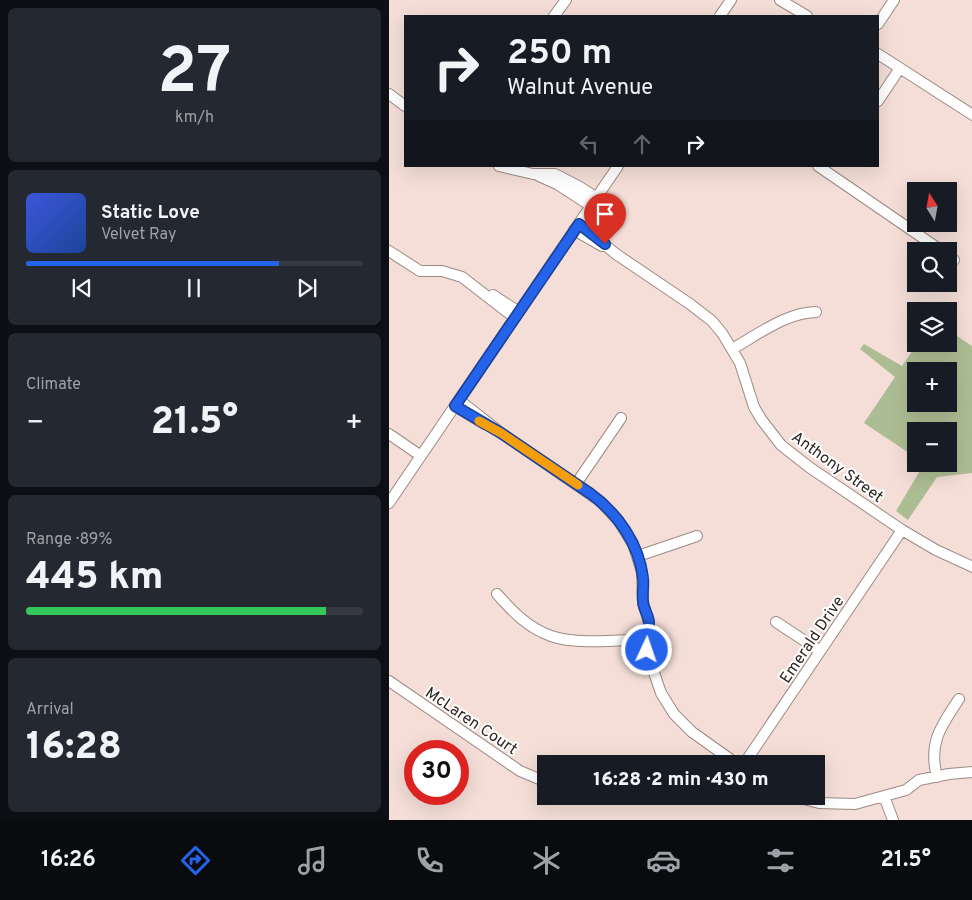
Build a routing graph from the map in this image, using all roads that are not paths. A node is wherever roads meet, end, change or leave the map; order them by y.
1 (566, 0) edge
2 (731, 0) edge
3 (894, 0) edge
4 (783, 1) edge
5 (555, 15) edge
6 (721, 15) edge
7 (805, 15) edge
8 (879, 22) edge
9 (879, 55) edge
10 (900, 68) junction
11 (389, 94) edge
12 (879, 100) edge
13 (404, 105) edge
14 (972, 115) edge
15 (503, 167) edge
16 (617, 167) edge
17 (831, 170) edge
18 (594, 202) junction
19 (577, 227) junction
20 (930, 242) edge
21 (389, 251) edge
22 (816, 312) dead end
23 (517, 315) junction
24 (732, 349) junction
25 (457, 403) junction
26 (621, 418) dead end
27 (389, 434) edge
28 (421, 456) junction
29 (576, 484) junction
30 (389, 503) edge
31 (902, 530) junction
32 (697, 536) dead end
33 (638, 556) junction
34 (972, 567) edge
35 (497, 594) dead end
36 (776, 622) dead end
37 (647, 640) junction
38 (820, 651) junction
39 (389, 681) edge
40 (959, 699) dead end
41 (724, 755) edge
42 (750, 755) edge
43 (972, 772) edge
44 (937, 777) junction
45 (537, 778) edge
46 (884, 796) junction
47 (825, 803) edge
48 (893, 820) edge

1 - 5 street
2 - 6 street
3 - 8 street
4 - 7 street
9 - 10 street
10 - 12 street
10 - 14 street
11 - 13 street
15 - 18 street
16 - 18 street
17 - 20 street
18 - 19 street
19 - 23 street
19 - 24 street, Anthony Street
21 - 23 street
22 - 24 street
23 - 25 street
24 - 31 street, Anthony Street
25 - 28 street
25 - 29 street
26 - 29 street
27 - 28 street
28 - 30 street
29 - 33 street
31 - 34 street, Anthony Street
31 - 38 street, Emerald Drive
32 - 33 street
33 - 37 street
35 - 37 street
36 - 38 street
37 - 41 street
38 - 42 street, Emerald Drive
39 - 45 street, McLaren Court
40 - 44 street
43 - 44 street
44 - 46 street
46 - 47 street
46 - 48 street

